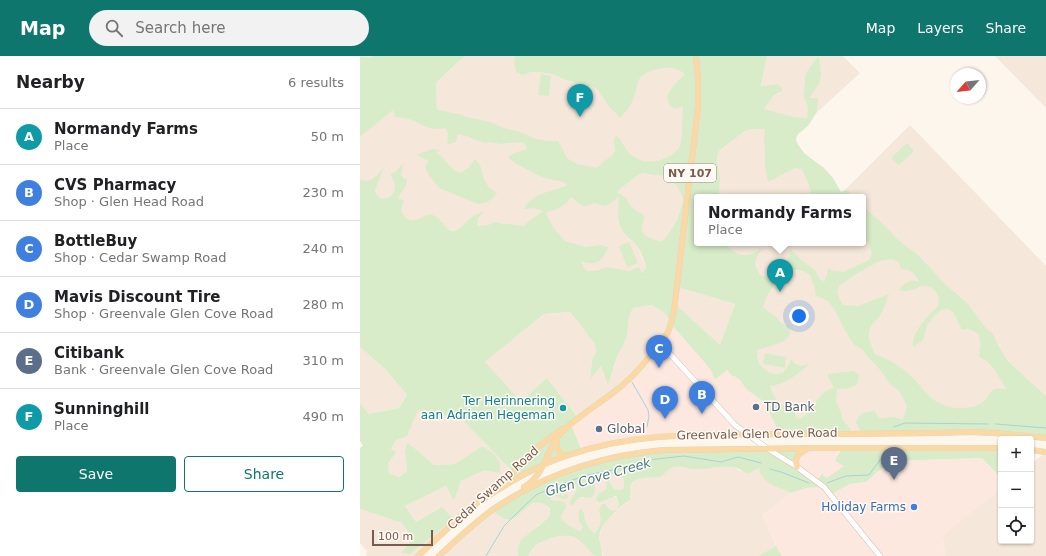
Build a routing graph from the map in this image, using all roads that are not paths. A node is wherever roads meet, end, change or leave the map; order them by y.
1 (696, 56) edge
2 (660, 344) junction
3 (571, 423) junction
4 (747, 434) junction
5 (558, 436) junction
6 (1046, 438) edge
7 (538, 447) junction
8 (809, 448) junction
9 (998, 448) edge
10 (768, 449) junction
11 (1034, 450) edge
12 (1046, 452) edge
13 (569, 455) junction
14 (548, 456) junction
15 (543, 465) junction
16 (797, 467) junction
17 (514, 496) junction
18 (480, 501) junction
19 (418, 556) edge
20 (439, 556) edge
21 (880, 556) edge

1 - 2 main road, Cedar Swamp Road / NY 107
2 - 3 main road, Cedar Swamp Road / NY 107
2 - 4 main road
3 - 5 main road, Cedar Swamp Road / NY 107
3 - 7 main road, Cedar Swamp Road / NY 107
4 - 6 main road, Greenvale Glen Cove Road
4 - 10 main road
4 - 13 main road, Greenvale Glen Cove Road
5 - 13 main road
5 - 14 main road, Cedar Swamp Road / NY 107
7 - 14 main road
7 - 18 main road, Cedar Swamp Road / NY 107
8 - 9 main road, Greenvale Glen Cove Road
8 - 10 main road, Greenvale Glen Cove Road
8 - 16 main road
10 - 16 main road
10 - 17 main road, Greenvale Glen Cove Road
11 - 12 main road
13 - 15 main road, Greenvale Glen Cove Road
14 - 15 main road, Cedar Swamp Road / NY 107
15 - 17 main road, NY 107
15 - 18 main road, Greenvale Glen Cove Road
16 - 21 main road
17 - 20 main road, Cedar Swamp Road / NY 107
18 - 19 main road, Cedar Swamp Road / NY 107

